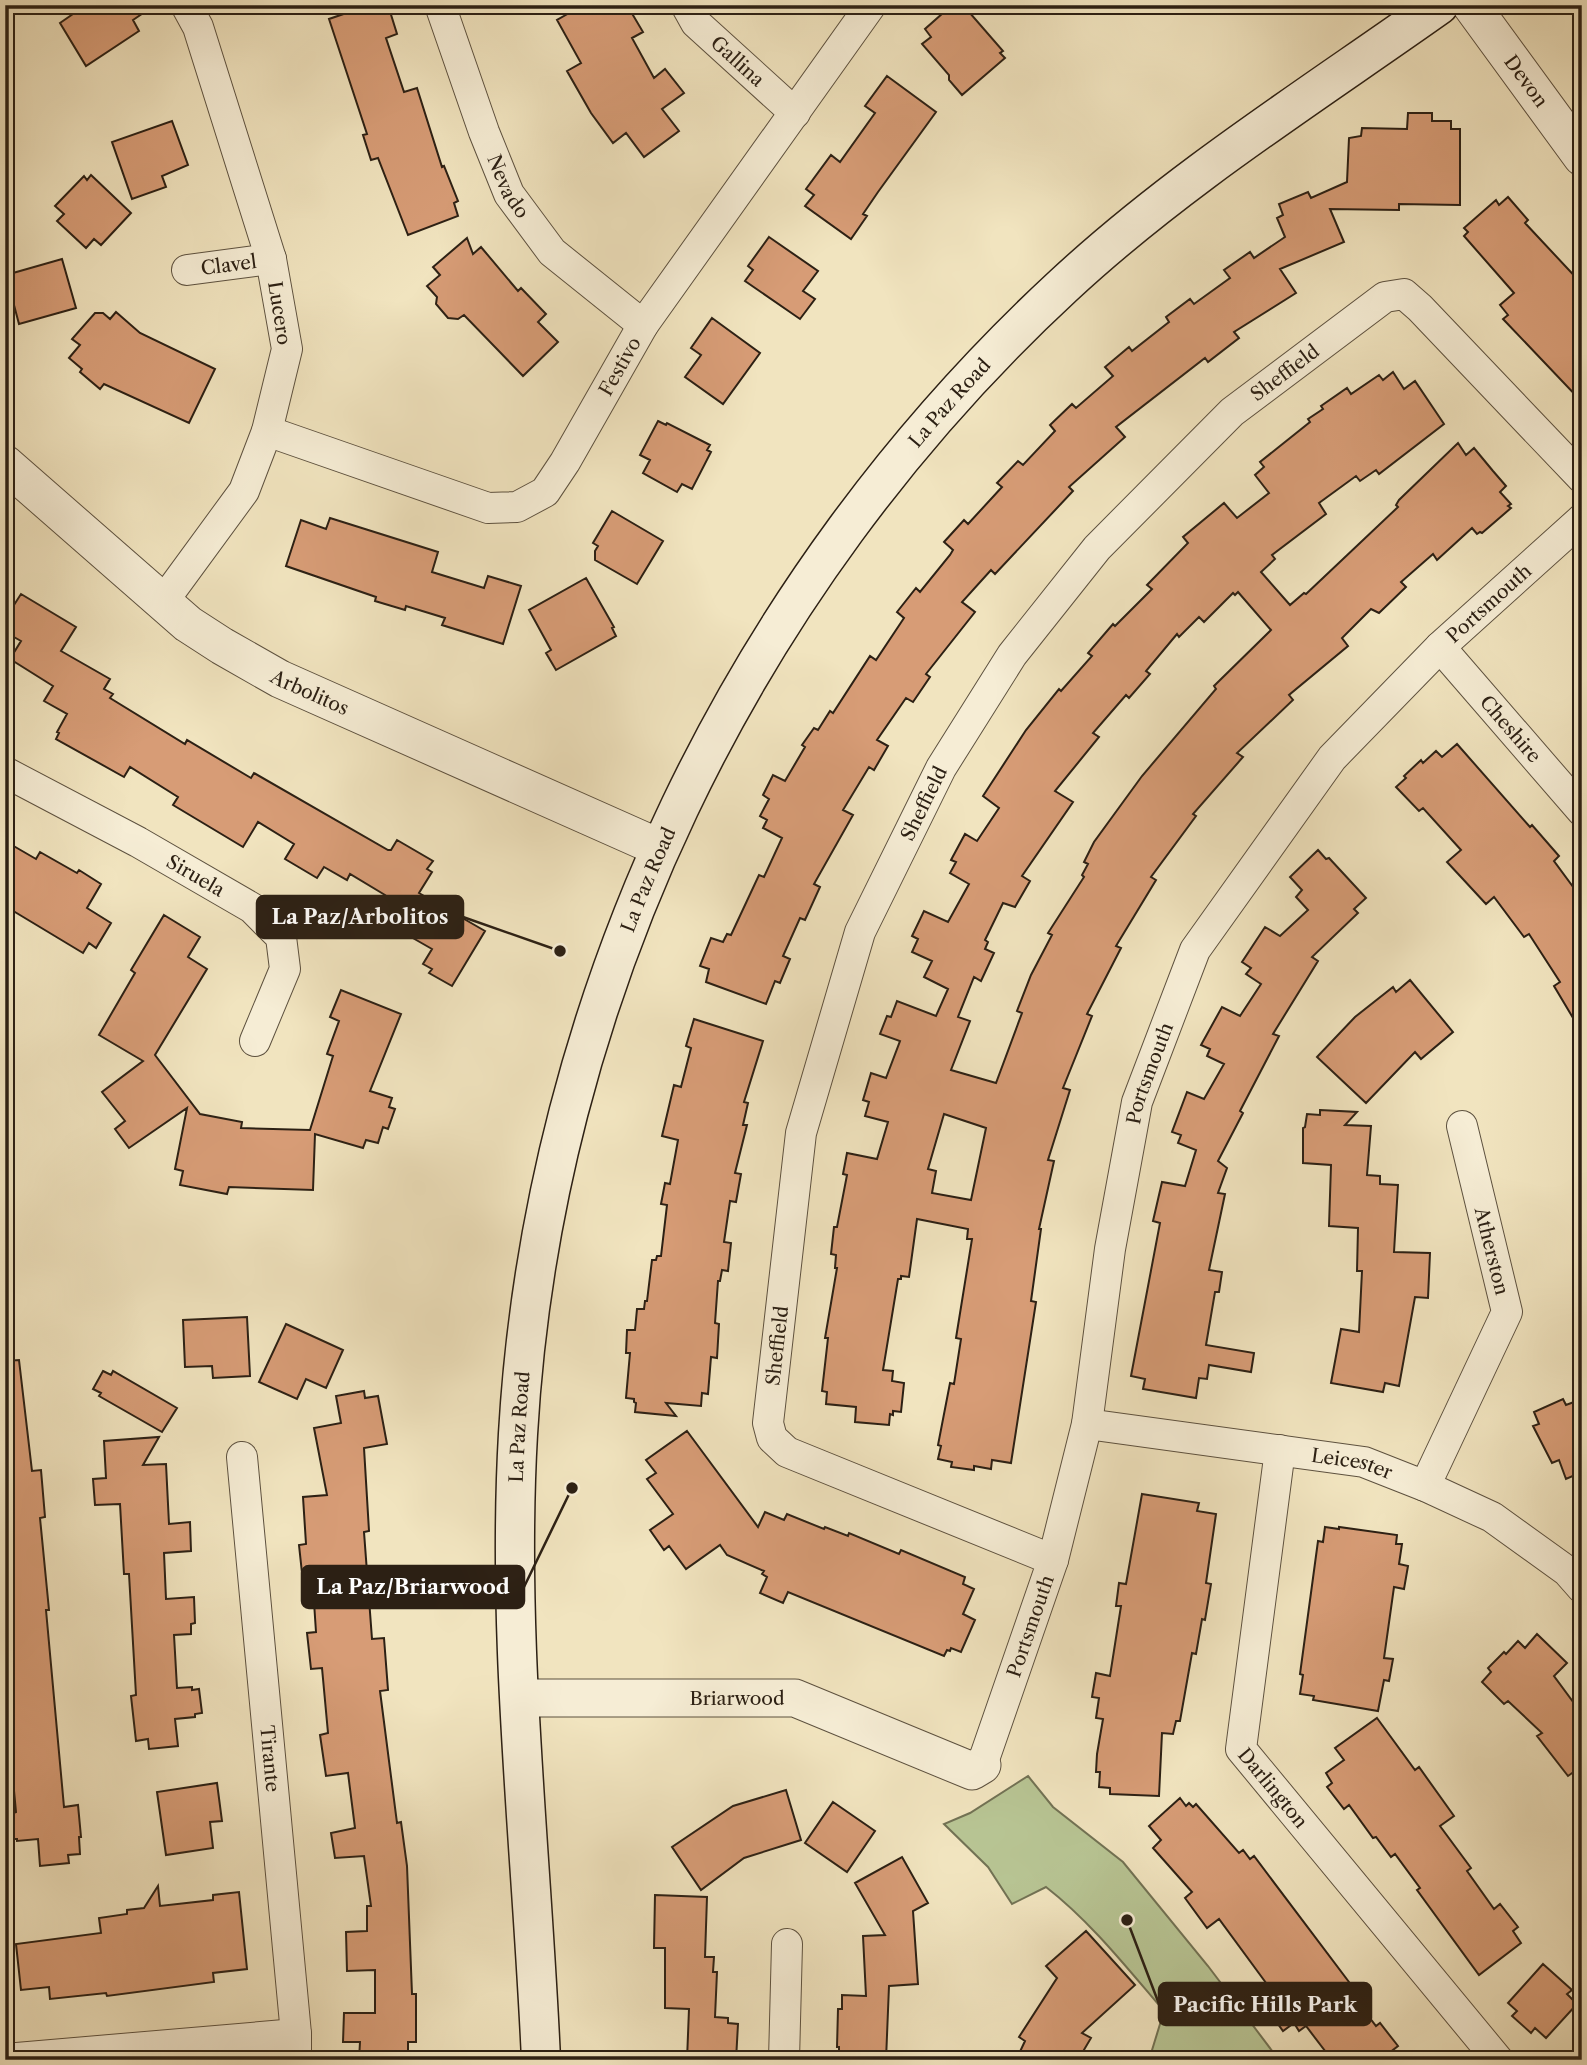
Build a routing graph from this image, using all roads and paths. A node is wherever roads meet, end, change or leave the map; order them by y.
1 (186, 5) edge
2 (440, 5) edge
3 (686, 5) edge
4 (871, 5) edge
5 (1439, 5) edge
6 (1471, 5) edge
7 (795, 113) junction
8 (1582, 157) edge
9 (271, 259) junction
10 (187, 270) dead end
11 (643, 325) junction
12 (267, 431) junction
13 (9, 477) edge
14 (1582, 478) edge
15 (1582, 519) edge
16 (162, 603) junction
17 (1440, 647) junction
18 (5, 772) edge
19 (1582, 811) edge
20 (660, 848) junction
21 (255, 1041) dead end
22 (1462, 1126) dead end
23 (1087, 1424) junction
24 (1280, 1450) junction
25 (242, 1457) dead end
26 (1425, 1486) junction
27 (1054, 1560) junction
28 (1582, 1588) edge
29 (520, 1698) junction
30 (982, 1765) joint
31 (787, 1944) dead end
32 (296, 2047) edge
33 (5, 2059) edge
34 (541, 2060) edge
35 (784, 2060) edge
36 (1498, 2060) edge

1 - 9 street, Lucero
2 - 11 street, Nevado
3 - 7 street, Gallina
4 - 7 street, Festivo
5 - 20 main road, La Paz Road
6 - 8 street, Devon
7 - 11 street, Festivo
9 - 10 street, Clavel
9 - 12 street, Lucero
11 - 12 street, Festivo
12 - 16 street, Lucero
13 - 16 street, Arbolitos
14 - 27 street, Sheffield
15 - 17 street, Portsmouth
16 - 20 street, Arbolitos
17 - 19 street, Cheshire
17 - 23 street, Portsmouth
18 - 21 street, Siruela
20 - 29 main road, La Paz Road
22 - 26 street, Atherston
23 - 24 street, Leicester
23 - 27 street, Portsmouth
24 - 26 street, Leicester
24 - 36 street, Darlington
25 - 32 street, Tirante
26 - 28 street, Leicester
27 - 30 street, Portsmouth
29 - 30 street, Briarwood
29 - 34 main road, La Paz Road
31 - 35 street
32 - 33 street

